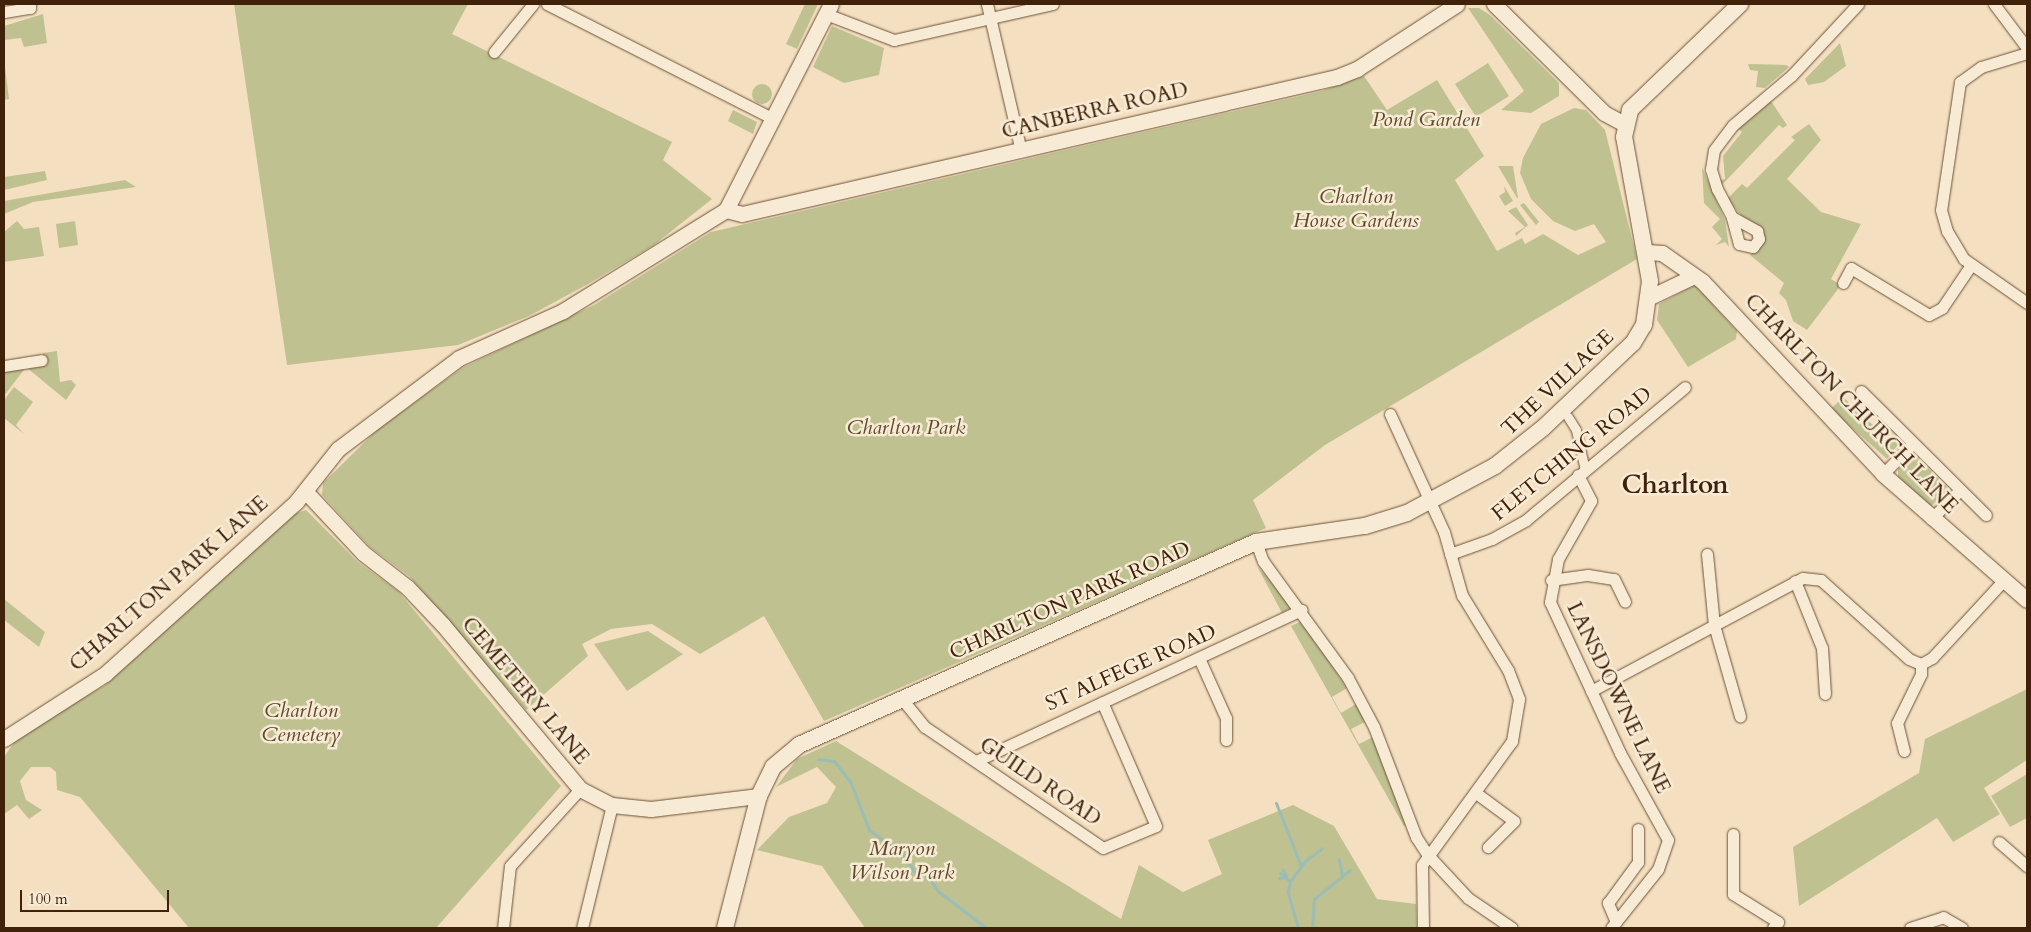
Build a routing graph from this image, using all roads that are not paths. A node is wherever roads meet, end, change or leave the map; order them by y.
1 (30, 4) edge
2 (532, 4) edge
3 (547, 4) edge
4 (987, 4) edge
5 (1053, 4) edge
6 (1456, 4) edge
7 (1494, 4) edge
8 (1740, 4) edge
9 (1858, 4) edge
10 (1994, 4) edge
11 (828, 9) edge
12 (4, 12) edge
13 (990, 18) junction
14 (2027, 48) edge
15 (494, 52) dead end
16 (2027, 53) edge
17 (774, 119) junction
18 (1625, 124) junction
19 (1021, 150) junction
20 (726, 210) junction
21 (1732, 217) dead end
22 (1647, 252) junction
23 (1971, 265) junction
24 (1692, 277) junction
25 (1843, 283) dead end
26 (1650, 297) junction
27 (2027, 303) edge
28 (42, 360) dead end
29 (4, 366) edge
30 (1685, 387) dead end
31 (1861, 391) dead end
32 (1390, 414) dead end
33 (1568, 417) dead end
34 (1913, 443) junction
35 (1581, 472) junction
36 (1883, 474) junction
37 (1960, 490) junction
38 (306, 492) junction
39 (1429, 503) junction
40 (1986, 515) dead end
41 (1931, 519) junction
42 (1256, 542) junction
43 (1450, 554) junction
44 (1707, 554) dead end
45 (1622, 569) dead end
46 (1614, 579) junction
47 (1551, 580) junction
48 (1795, 581) junction
49 (2003, 581) junction
50 (2027, 600) edge
51 (1625, 602) dead end
52 (1302, 610) junction
53 (1714, 625) junction
54 (1199, 658) junction
55 (1921, 664) junction
56 (1590, 691) junction
57 (1826, 694) dead end
58 (902, 699) junction
59 (1102, 702) junction
60 (1740, 716) dead end
61 (4, 739) edge
62 (1226, 740) dead end
63 (1904, 751) dead end
64 (976, 761) junction
65 (580, 789) junction
66 (1476, 793) junction
67 (759, 796) junction
68 (612, 805) junction
69 (1638, 829) dead end
70 (1733, 834) dead end
71 (1999, 842) dead end
72 (1488, 847) dead end
73 (1427, 854) junction
74 (2027, 866) edge
75 (1613, 925) edge
76 (503, 928) edge
77 (582, 928) edge
78 (725, 928) edge
79 (1423, 928) edge
80 (1512, 928) edge
81 (1773, 928) edge
82 (1910, 928) edge
83 (1962, 928) edge

1 - 12 street
2 - 15 street
3 - 17 street
4 - 13 street
5 - 13 street
6 - 19 street, CANBERRA ROAD
7 - 18 street
8 - 18 main road
9 - 21 street
10 - 14 street
11 - 13 street
11 - 17 street
13 - 19 street
16 - 23 street
17 - 20 street
18 - 22 main road, THE VILLAGE
19 - 20 street, CANBERRA ROAD
20 - 38 street, CHARLTON PARK LANE
22 - 24 street, CHARLTON CHURCH LANE
22 - 26 main road, THE VILLAGE
23 - 25 street
23 - 27 street
24 - 26 street
24 - 36 street, CHARLTON CHURCH LANE
26 - 39 main road, THE VILLAGE
28 - 29 street
30 - 35 street, FLETCHING ROAD
31 - 34 street
32 - 39 street
33 - 35 street
34 - 36 street
34 - 37 street
35 - 43 street, FLETCHING ROAD
35 - 47 street, LANSDOWNE LANE
36 - 41 street, CHARLTON CHURCH LANE
37 - 40 street
37 - 41 street
38 - 61 street, CHARLTON PARK LANE
38 - 65 street, CEMETERY LANE
39 - 42 main road, CHARLTON PARK ROAD
39 - 43 street
41 - 49 street, CHARLTON CHURCH LANE
42 - 52 street
42 - 58 main road, CHARLTON PARK ROAD
43 - 66 street
44 - 53 street
45 - 46 street
46 - 47 street
46 - 51 street
47 - 56 street, LANSDOWNE LANE
48 - 53 street
48 - 55 street
48 - 57 street
49 - 50 street, CHARLTON CHURCH LANE
49 - 55 street
52 - 54 street, ST ALFEGE ROAD
52 - 73 street
53 - 56 street
53 - 60 street
54 - 59 street, ST ALFEGE ROAD
54 - 62 street
55 - 63 street
56 - 75 street, LANSDOWNE LANE
58 - 64 street, GUILD ROAD
58 - 67 main road, CHARLTON PARK ROAD
59 - 64 street, ST ALFEGE ROAD
59 - 64 street, GUILD ROAD
65 - 68 street, CEMETERY LANE
65 - 76 street
66 - 72 street
66 - 73 street
67 - 68 street, CEMETERY LANE
67 - 78 main road, CHARLTON PARK ROAD
68 - 77 street
69 - 75 street
70 - 81 street
71 - 74 street
73 - 79 street
73 - 80 street
82 - 83 street

